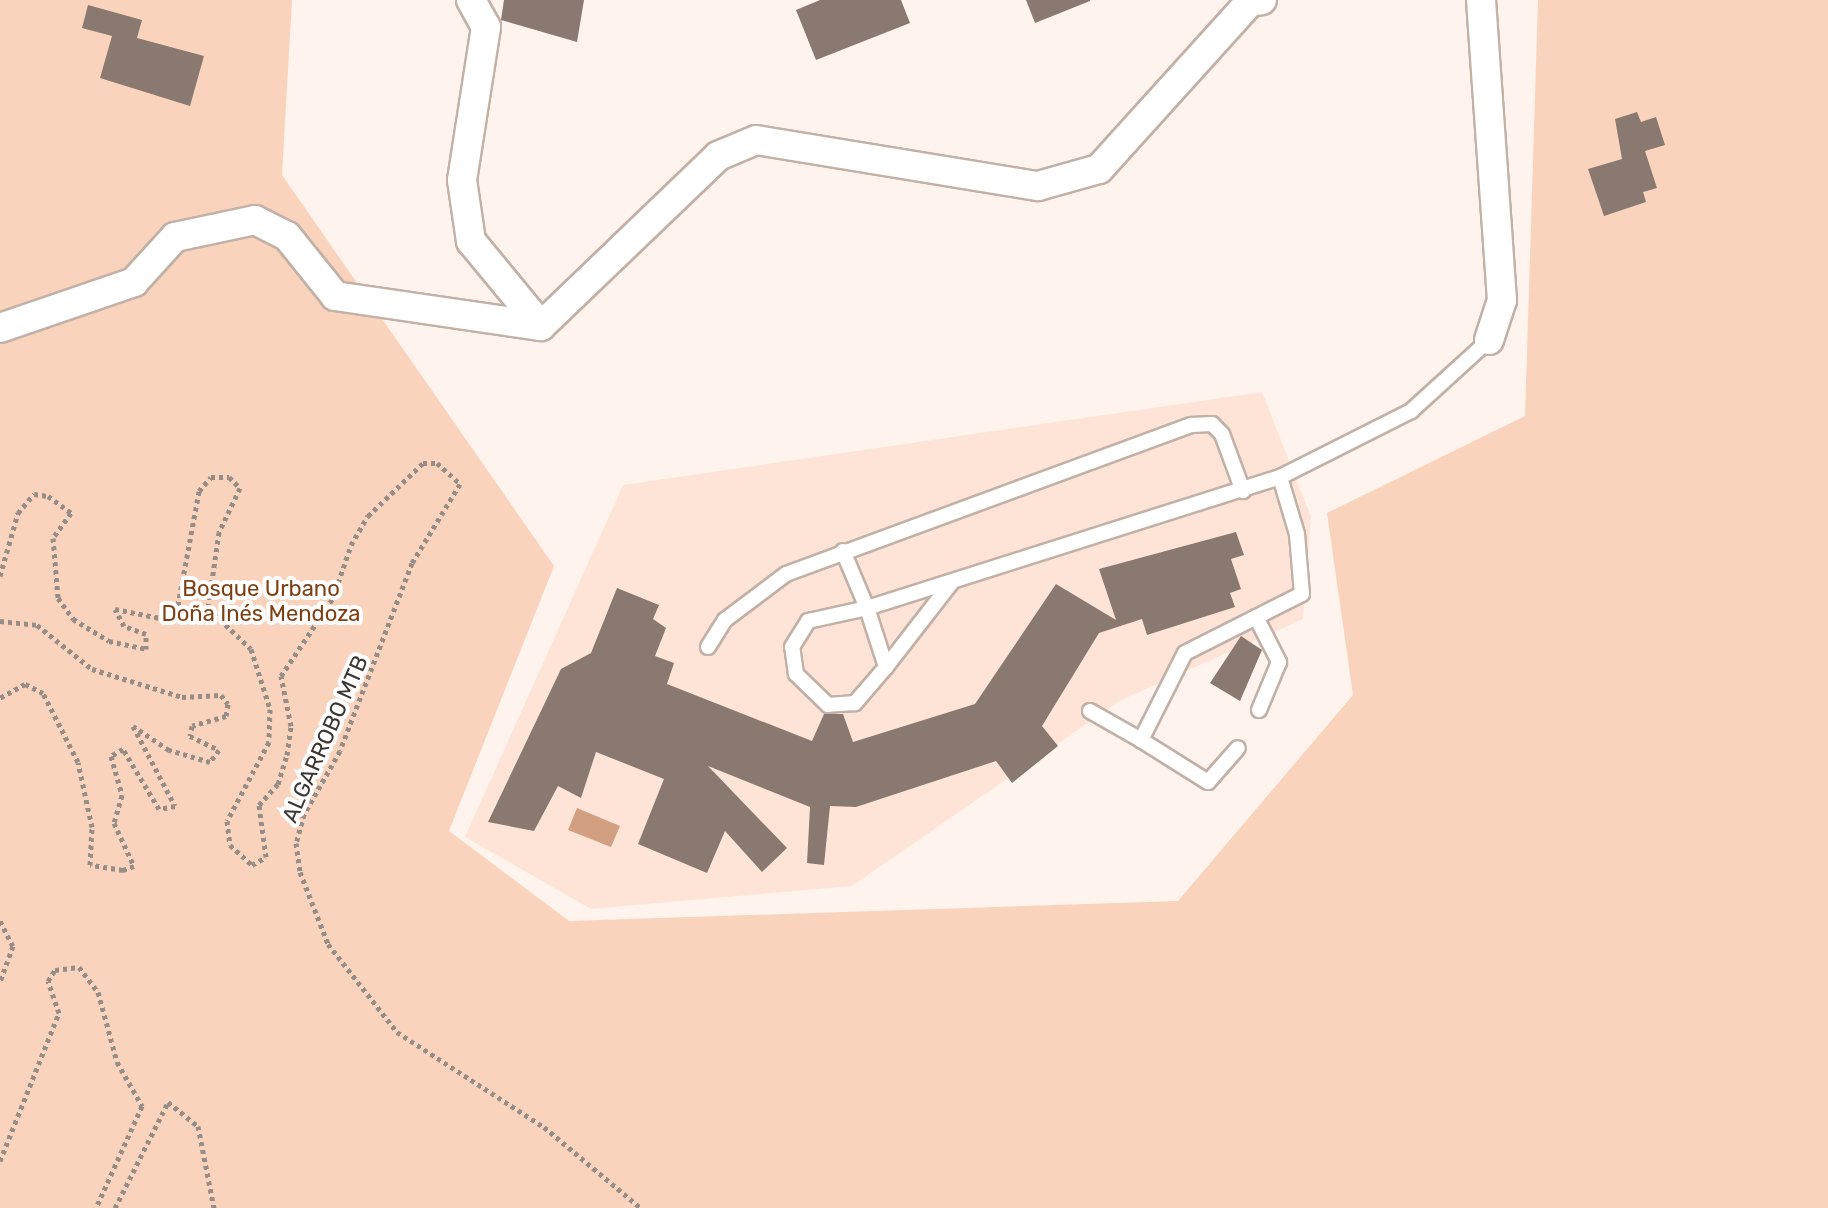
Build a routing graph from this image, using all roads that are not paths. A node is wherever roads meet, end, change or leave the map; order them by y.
1 (471, 0) edge
2 (1262, 0) edge
3 (1481, 0) edge
4 (541, 326) junction
5 (0, 328) edge
6 (1489, 340) joint
7 (1280, 477) junction
8 (1243, 491) junction
9 (843, 551) junction
10 (952, 582) junction
11 (867, 608) junction
12 (1256, 617) junction
13 (708, 647) dead end
14 (886, 667) junction
15 (1259, 710) dead end
16 (1090, 711) dead end
17 (1141, 740) junction
18 (1238, 748) dead end

1 - 4 street
2 - 4 street
3 - 6 street
4 - 5 street
6 - 7 lane
7 - 8 lane
7 - 12 lane
8 - 9 lane
8 - 10 lane
9 - 11 lane
9 - 13 lane
10 - 11 lane
10 - 14 lane
11 - 14 lane
11 - 14 lane
12 - 15 lane
12 - 17 lane
16 - 17 lane
17 - 18 lane

